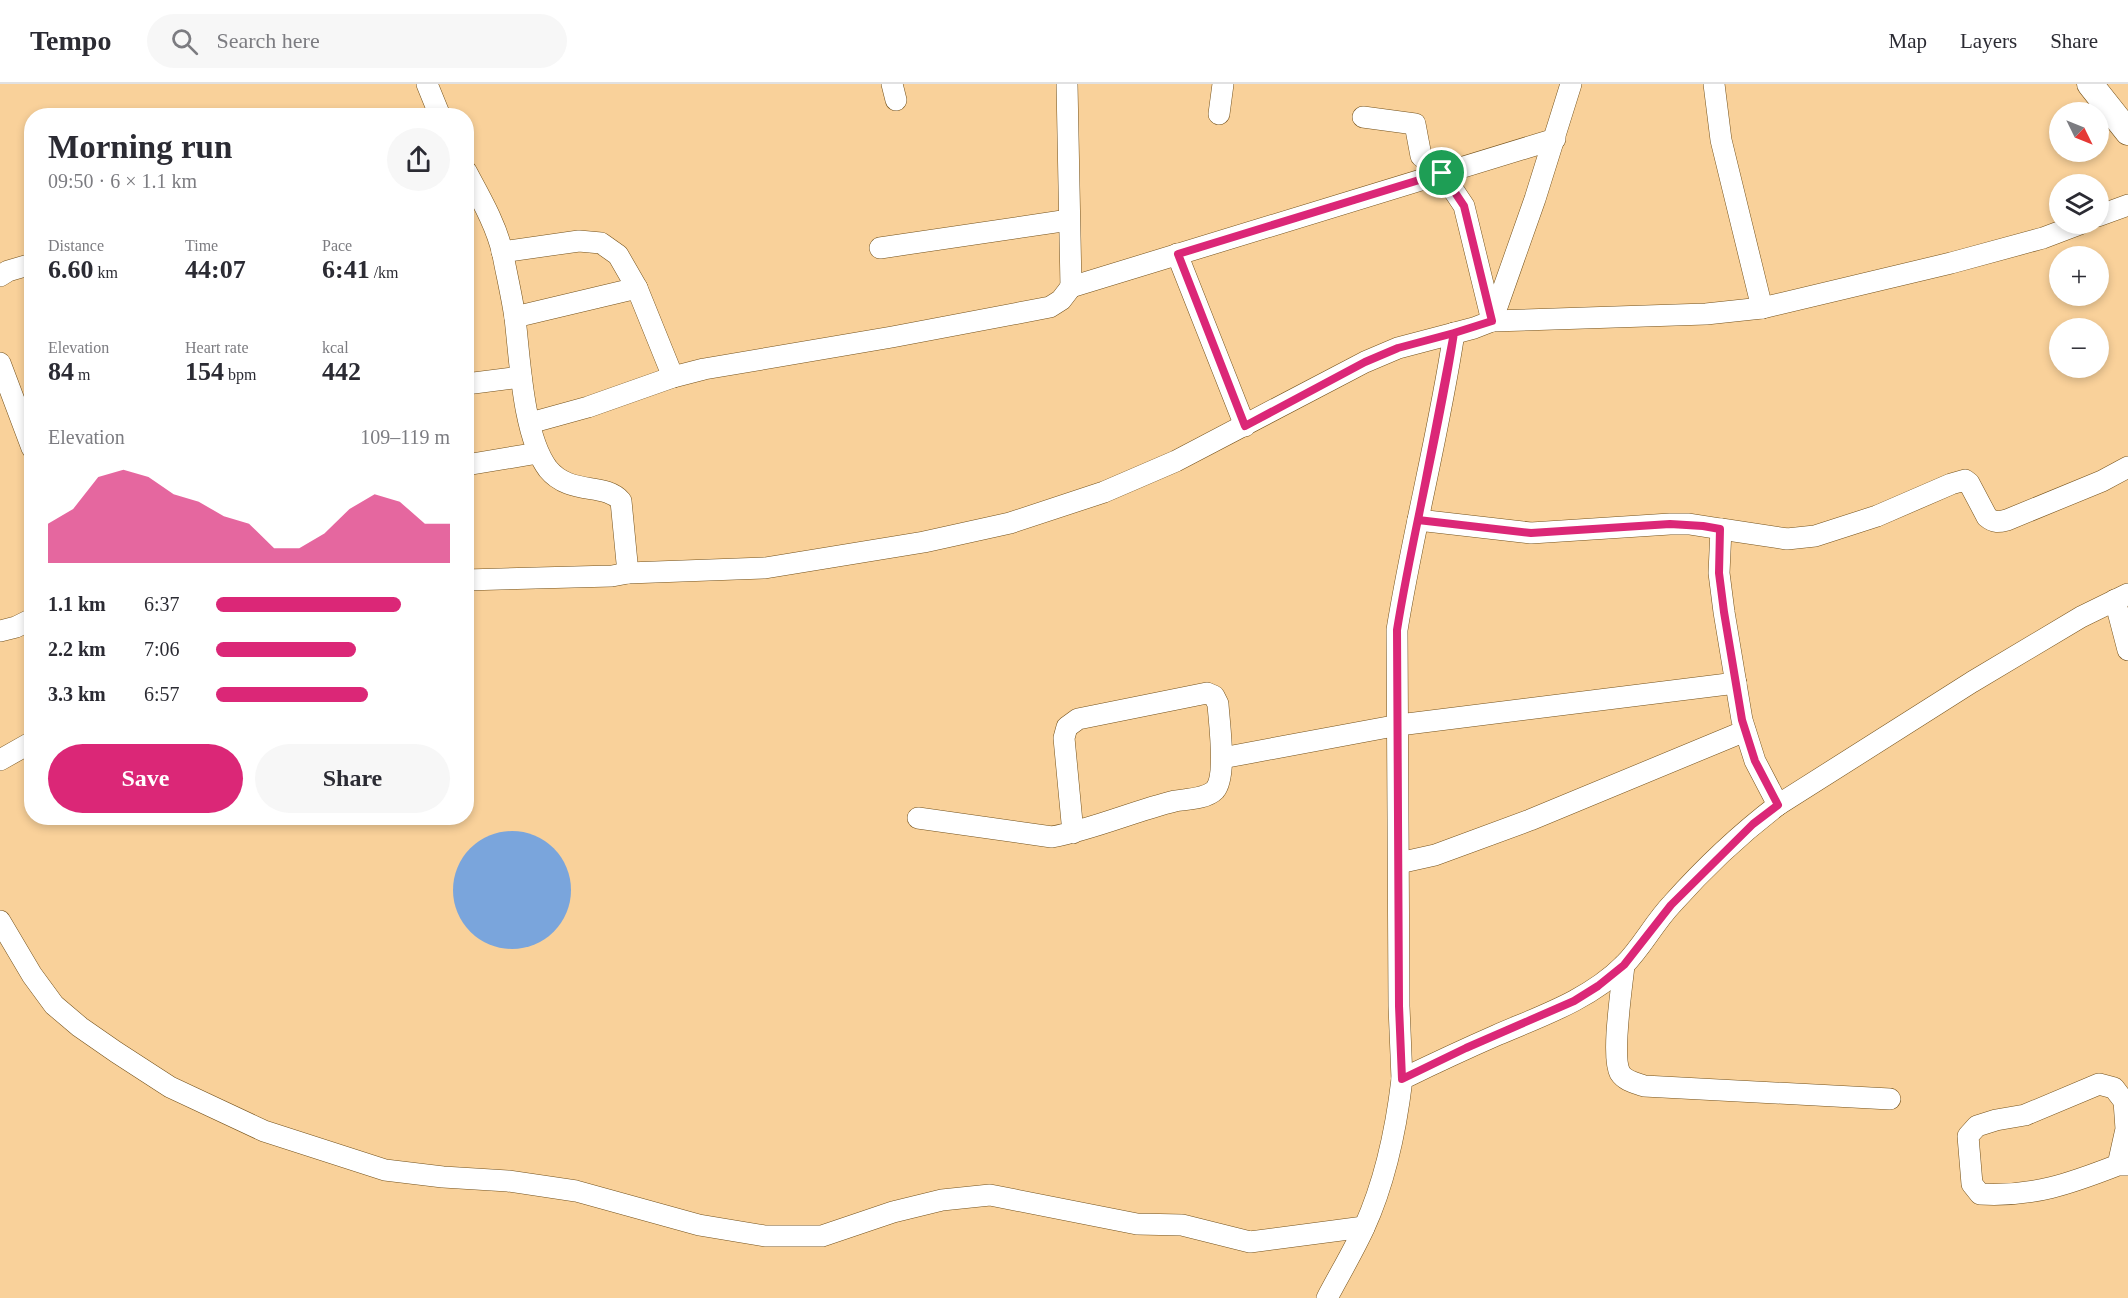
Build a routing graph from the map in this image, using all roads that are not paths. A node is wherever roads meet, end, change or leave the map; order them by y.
1 (427, 84) edge
2 (1067, 84) edge
3 (1223, 84) edge
4 (1571, 84) edge
5 (1714, 84) edge
6 (2090, 84) edge
7 (437, 108) edge
8 (1219, 114) dead end
9 (1363, 117) dead end
10 (2128, 132) edge
11 (1554, 139) junction
12 (1442, 173) junction
13 (474, 188) edge
14 (2128, 205) edge
15 (2109, 212) edge
16 (1070, 220) junction
17 (2054, 234) edge
18 (880, 248) dead end
19 (502, 252) junction
20 (1178, 254) junction
21 (24, 266) edge
22 (0, 276) edge
23 (1071, 287) junction
24 (637, 288) junction
25 (1762, 308) junction
26 (515, 317) junction
27 (1492, 321) junction
28 (1454, 333) junction
29 (0, 363) edge
30 (673, 376) junction
31 (521, 377) junction
32 (474, 383) edge
33 (530, 423) junction
34 (1245, 426) junction
35 (24, 427) edge
36 (538, 453) junction
37 (474, 464) edge
38 (2128, 468) edge
39 (1418, 520) junction
40 (1720, 529) junction
41 (628, 573) junction
42 (474, 580) edge
43 (2121, 597) edge
44 (24, 623) edge
45 (0, 631) edge
46 (2128, 650) edge
47 (1736, 683) junction
48 (1399, 725) junction
49 (1745, 731) junction
50 (24, 746) edge
51 (1222, 758) junction
52 (0, 760) edge
53 (1778, 805) junction
54 (918, 818) dead end
55 (1073, 833) junction
56 (1399, 863) junction
57 (0, 921) edge
58 (1624, 965) junction
59 (1402, 1079) junction
60 (1890, 1099) dead end
61 (2123, 1165) edge
62 (1364, 1227) junction
63 (1326, 1298) edge

1 - 7 street
2 - 16 street
3 - 8 street
4 - 11 street
5 - 25 street
6 - 10 street
9 - 12 street
11 - 12 street
11 - 27 street
12 - 20 street
12 - 27 street
13 - 19 street
14 - 15 street
16 - 18 street
16 - 23 street
17 - 25 street
19 - 24 street
19 - 26 street
20 - 23 street
20 - 34 street
21 - 22 street
23 - 30 street
24 - 26 street
24 - 30 street
25 - 27 street
26 - 31 street
27 - 28 street
28 - 34 street
28 - 39 street
29 - 35 street
30 - 33 street
31 - 32 street
31 - 33 street
33 - 36 street
34 - 41 street
36 - 37 street
36 - 41 street
38 - 40 street
39 - 40 street
39 - 48 street
40 - 47 street
41 - 42 street
43 - 46 street
43 - 53 street
44 - 45 street
47 - 48 street
47 - 49 street
48 - 51 street
48 - 56 street
49 - 53 street
49 - 56 street
50 - 52 street
51 - 55 street
51 - 55 street
53 - 58 street
54 - 55 street
56 - 59 street
57 - 62 street
58 - 59 street
58 - 60 street
59 - 62 street
61 - 61 street
62 - 63 street

